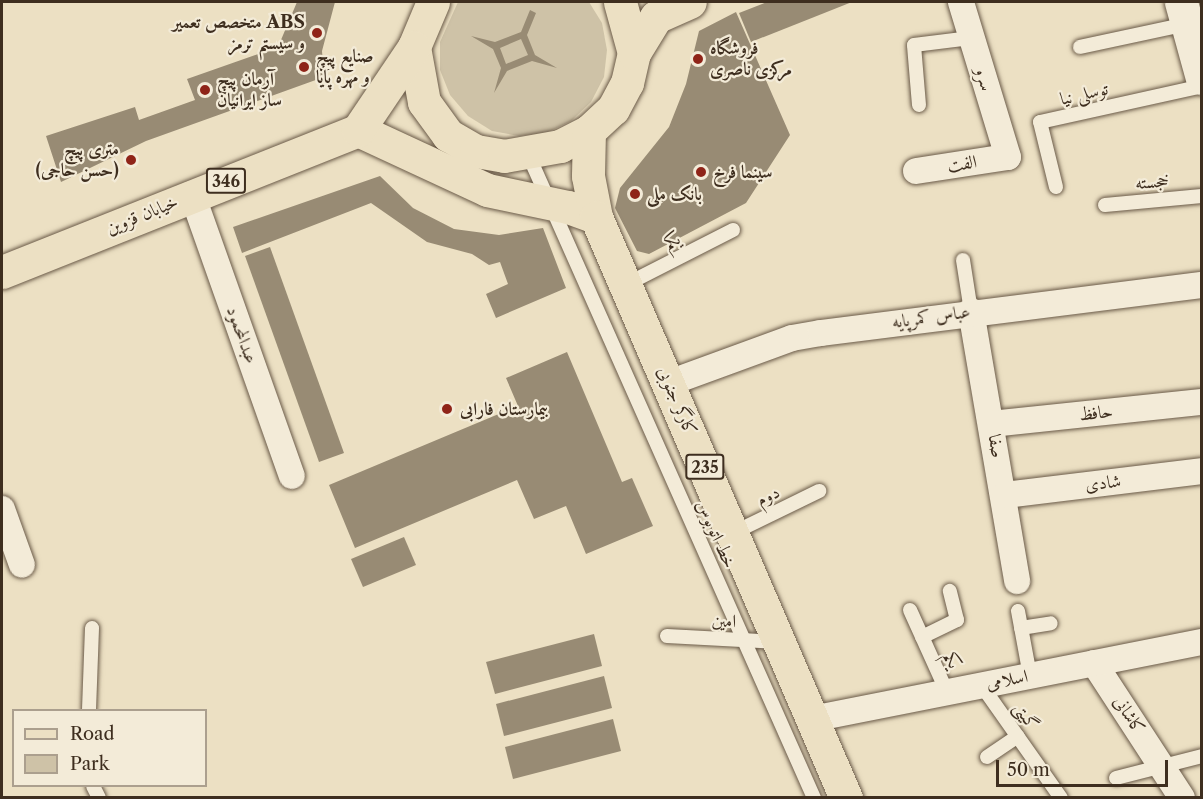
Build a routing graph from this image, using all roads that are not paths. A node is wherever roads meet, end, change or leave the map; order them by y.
1 (433, 2) edge
2 (623, 2) edge
3 (690, 2) edge
4 (961, 2) edge
5 (1184, 13) edge
6 (971, 38) junction
7 (414, 47) junction
8 (1080, 47) dead end
9 (634, 53) junction
10 (1202, 78) edge
11 (1202, 86) edge
12 (919, 105) dead end
13 (358, 130) junction
14 (590, 131) junction
15 (528, 154) junction
16 (1008, 157) joint
17 (916, 171) dead end
18 (1056, 187) dead end
19 (192, 194) junction
20 (1202, 196) edge
21 (549, 203) junction
22 (1105, 205) dead end
23 (596, 217) junction
24 (734, 230) dead end
25 (963, 260) dead end
26 (2, 272) edge
27 (627, 284) junction
28 (1202, 285) edge
29 (971, 311) junction
30 (669, 383) junction
31 (1202, 402) edge
32 (992, 424) junction
33 (1202, 471) edge
34 (292, 476) dead end
35 (819, 491) dead end
36 (1005, 495) junction
37 (2, 509) edge
38 (733, 533) junction
39 (22, 565) dead end
40 (1017, 581) dead end
41 (950, 591) dead end
42 (910, 610) dead end
43 (1018, 610) dead end
44 (1051, 623) dead end
45 (92, 628) dead end
46 (1021, 628) junction
47 (667, 636) dead end
48 (922, 637) junction
49 (780, 642) junction
50 (1202, 642) edge
51 (1094, 663) junction
52 (1030, 676) junction
53 (982, 686) junction
54 (947, 692) junction
55 (89, 709) edge
56 (812, 719) junction
57 (1018, 736) junction
58 (1202, 756) edge
59 (987, 757) dead end
60 (1163, 767) junction
61 (1116, 778) dead end
62 (814, 798) edge
63 (846, 798) edge
64 (1061, 798) edge
65 (1182, 798) edge

1 - 7 main road
2 - 9 main road
3 - 9 main road
4 - 6 street, سرو
5 - 8 lane
5 - 10 street
6 - 12 lane
6 - 16 street, سرو
7 - 13 main road
7 - 15 main road
9 - 14 main road
11 - 18 lane, توسلی نیا
13 - 19 main road, خیابان قزوین / 346
13 - 21 main road
14 - 15 main road
14 - 23 main road, کارگر جنوبی / 235
15 - 21 lane, خط اتوبوس
16 - 17 street, الفت
19 - 26 main road, خیابان قزوین / 346
19 - 34 street, عبدالمحمود
20 - 22 lane, خجسته
21 - 23 main road
21 - 62 lane, خط اتوبوس
23 - 27 main road, کارگر جنوبی / 235
24 - 27 lane, یکم
25 - 29 lane
27 - 30 main road, کارگر جنوبی / 235
28 - 29 street, عباس کمرپایه
29 - 30 street, عباس کمرپایه
29 - 32 street, صفا
30 - 38 main road, کارگر جنوبی / 235
31 - 32 street, حافظ
32 - 36 street, صفا
33 - 36 street, شادی
35 - 38 lane, دوم
36 - 40 street, صفا
37 - 39 street
38 - 49 main road, کارگر جنوبی / 235
41 - 48 lane
42 - 48 lane, یکم
43 - 46 lane
44 - 46 lane
45 - 55 lane
46 - 52 lane
47 - 49 lane, امین
48 - 54 lane, یکم
49 - 56 main road, کارگر جنوبی / 235
50 - 51 street, اسلامی
51 - 52 street, اسلامی
51 - 60 street, کاشانی
52 - 53 street, اسلامی
53 - 54 street, اسلامی
53 - 57 lane, گیتی
54 - 56 street, اسلامی
56 - 63 main road, کارگر جنوبی / 235
57 - 59 lane
57 - 64 lane, گیتی
58 - 60 lane
60 - 61 lane
60 - 65 street, کاشانی

